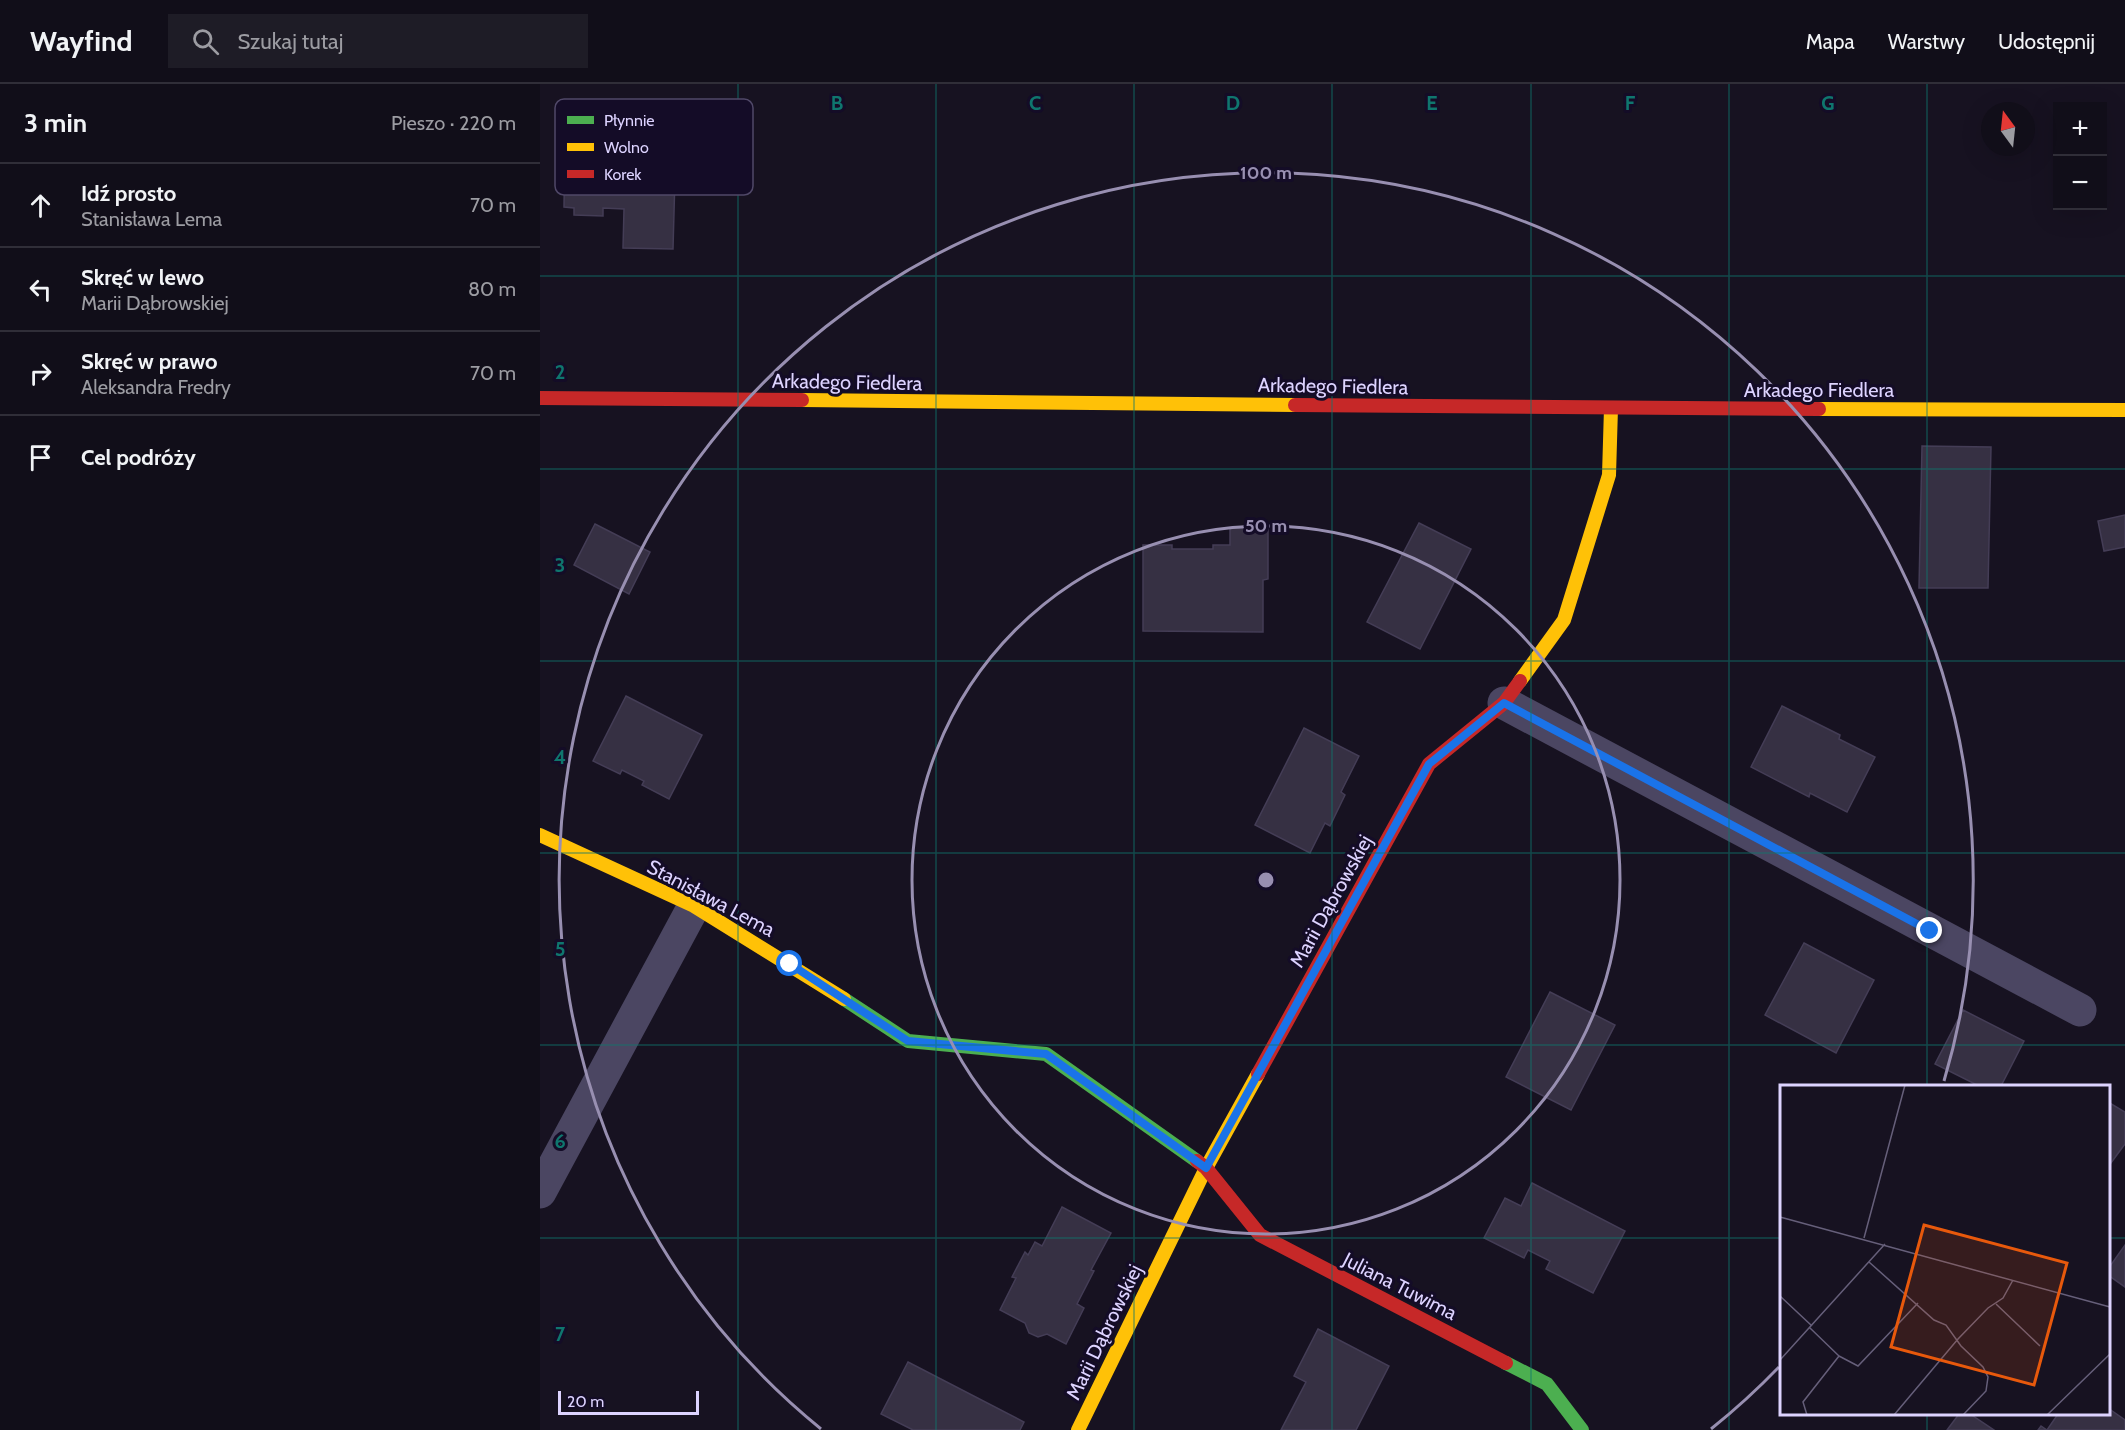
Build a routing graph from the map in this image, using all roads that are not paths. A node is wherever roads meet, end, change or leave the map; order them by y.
1 (540, 398) edge
2 (1611, 408) junction
3 (2125, 410) edge
4 (1504, 703) junction
5 (540, 834) edge
6 (694, 906) junction
7 (2080, 1010) dead end
8 (1206, 1168) junction
9 (540, 1192) edge
10 (1078, 1430) edge
11 (1582, 1430) edge

1 - 2 street, Arkadego Fiedlera
2 - 3 street, Arkadego Fiedlera
2 - 4 street, Marii Dąbrowskiej
4 - 7 street
4 - 8 street, Marii Dąbrowskiej
5 - 6 street, Stanisława Lema
6 - 8 street, Stanisława Lema
6 - 9 street
8 - 10 street, Marii Dąbrowskiej
8 - 11 street, Juliana Tuwima

